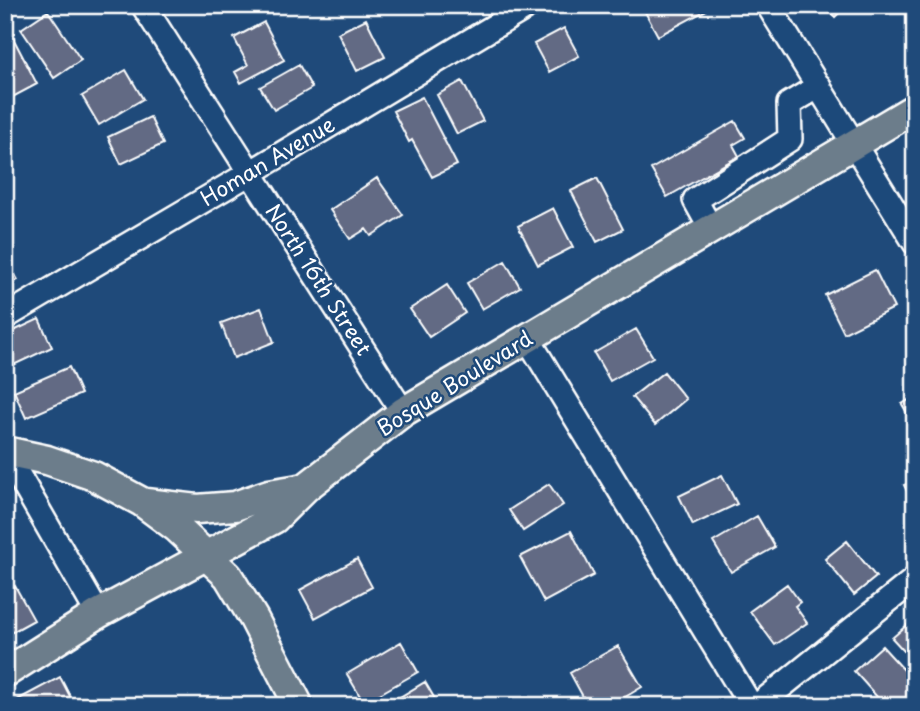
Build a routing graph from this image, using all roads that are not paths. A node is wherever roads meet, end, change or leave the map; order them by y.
1 (143, 5) edge
2 (530, 5) edge
3 (768, 5) edge
4 (818, 86) junction
5 (915, 108) edge
6 (854, 143) junction
7 (250, 173) junction
8 (737, 173) junction
9 (756, 201) junction
10 (711, 229) junction
11 (915, 243) edge
12 (5, 317) edge
13 (528, 339) junction
14 (403, 412) junction
15 (5, 451) edge
16 (304, 488) junction
17 (142, 502) junction
18 (206, 554) junction
19 (915, 579) edge
20 (98, 614) junction
21 (5, 673) edge
22 (299, 706) edge
23 (751, 706) edge
24 (757, 706) edge

1 - 7 street, North 16th Street
2 - 7 street, Homan Avenue
3 - 4 street
4 - 6 street
4 - 8 street
5 - 6 main road, Bosque Boulevard
6 - 9 main road, Bosque Boulevard
6 - 11 street
7 - 12 street, Homan Avenue
7 - 14 street, North 16th Street
8 - 9 street
8 - 10 street
9 - 10 main road, Bosque Boulevard
10 - 13 main road, Bosque Boulevard
13 - 14 main road, Bosque Boulevard
13 - 23 street
14 - 16 main road, Bosque Boulevard
15 - 17 main road
15 - 20 street
16 - 17 main road
16 - 18 main road, Bosque Boulevard
17 - 18 main road
18 - 20 main road, Bosque Boulevard
18 - 22 main road
19 - 24 street
20 - 21 main road, Bosque Boulevard

